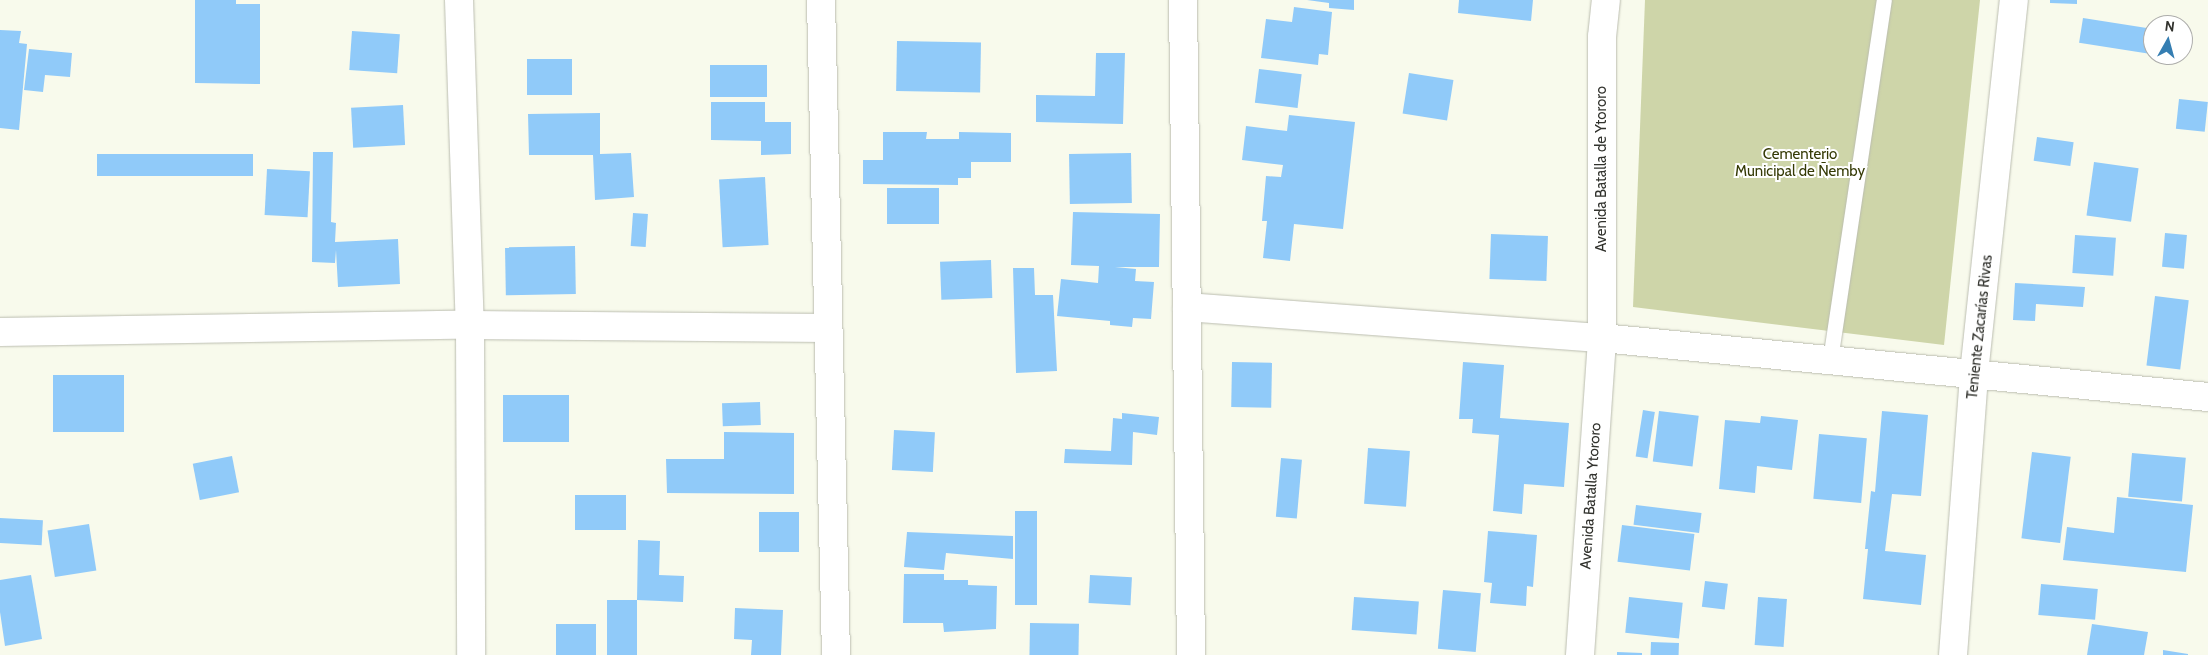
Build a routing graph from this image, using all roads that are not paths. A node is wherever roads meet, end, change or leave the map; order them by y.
1 (459, 0) edge
2 (821, 0) edge
3 (1183, 0) edge
4 (1606, 0) edge
5 (1884, 0) edge
6 (2014, 0) edge
7 (1187, 307) junction
8 (470, 325) junction
9 (827, 328) junction
10 (0, 332) edge
11 (1602, 338) junction
12 (1830, 360) junction
13 (1974, 373) junction
14 (2208, 397) edge
15 (471, 655) edge
16 (836, 655) edge
17 (1191, 655) edge
18 (1580, 655) edge
19 (1953, 655) edge

1 - 8 street
2 - 9 street
3 - 7 street
4 - 11 street, Avenida Batalla de Ytororo
5 - 12 lane
6 - 13 street, Teniente Zacarías Rivas
7 - 11 street
7 - 17 street
8 - 9 street
8 - 10 street
8 - 15 street
9 - 16 street
11 - 12 street
11 - 18 street, Avenida Batalla Ytororo
12 - 13 street
13 - 14 street
13 - 19 street, Teniente Zacarías Rivas

